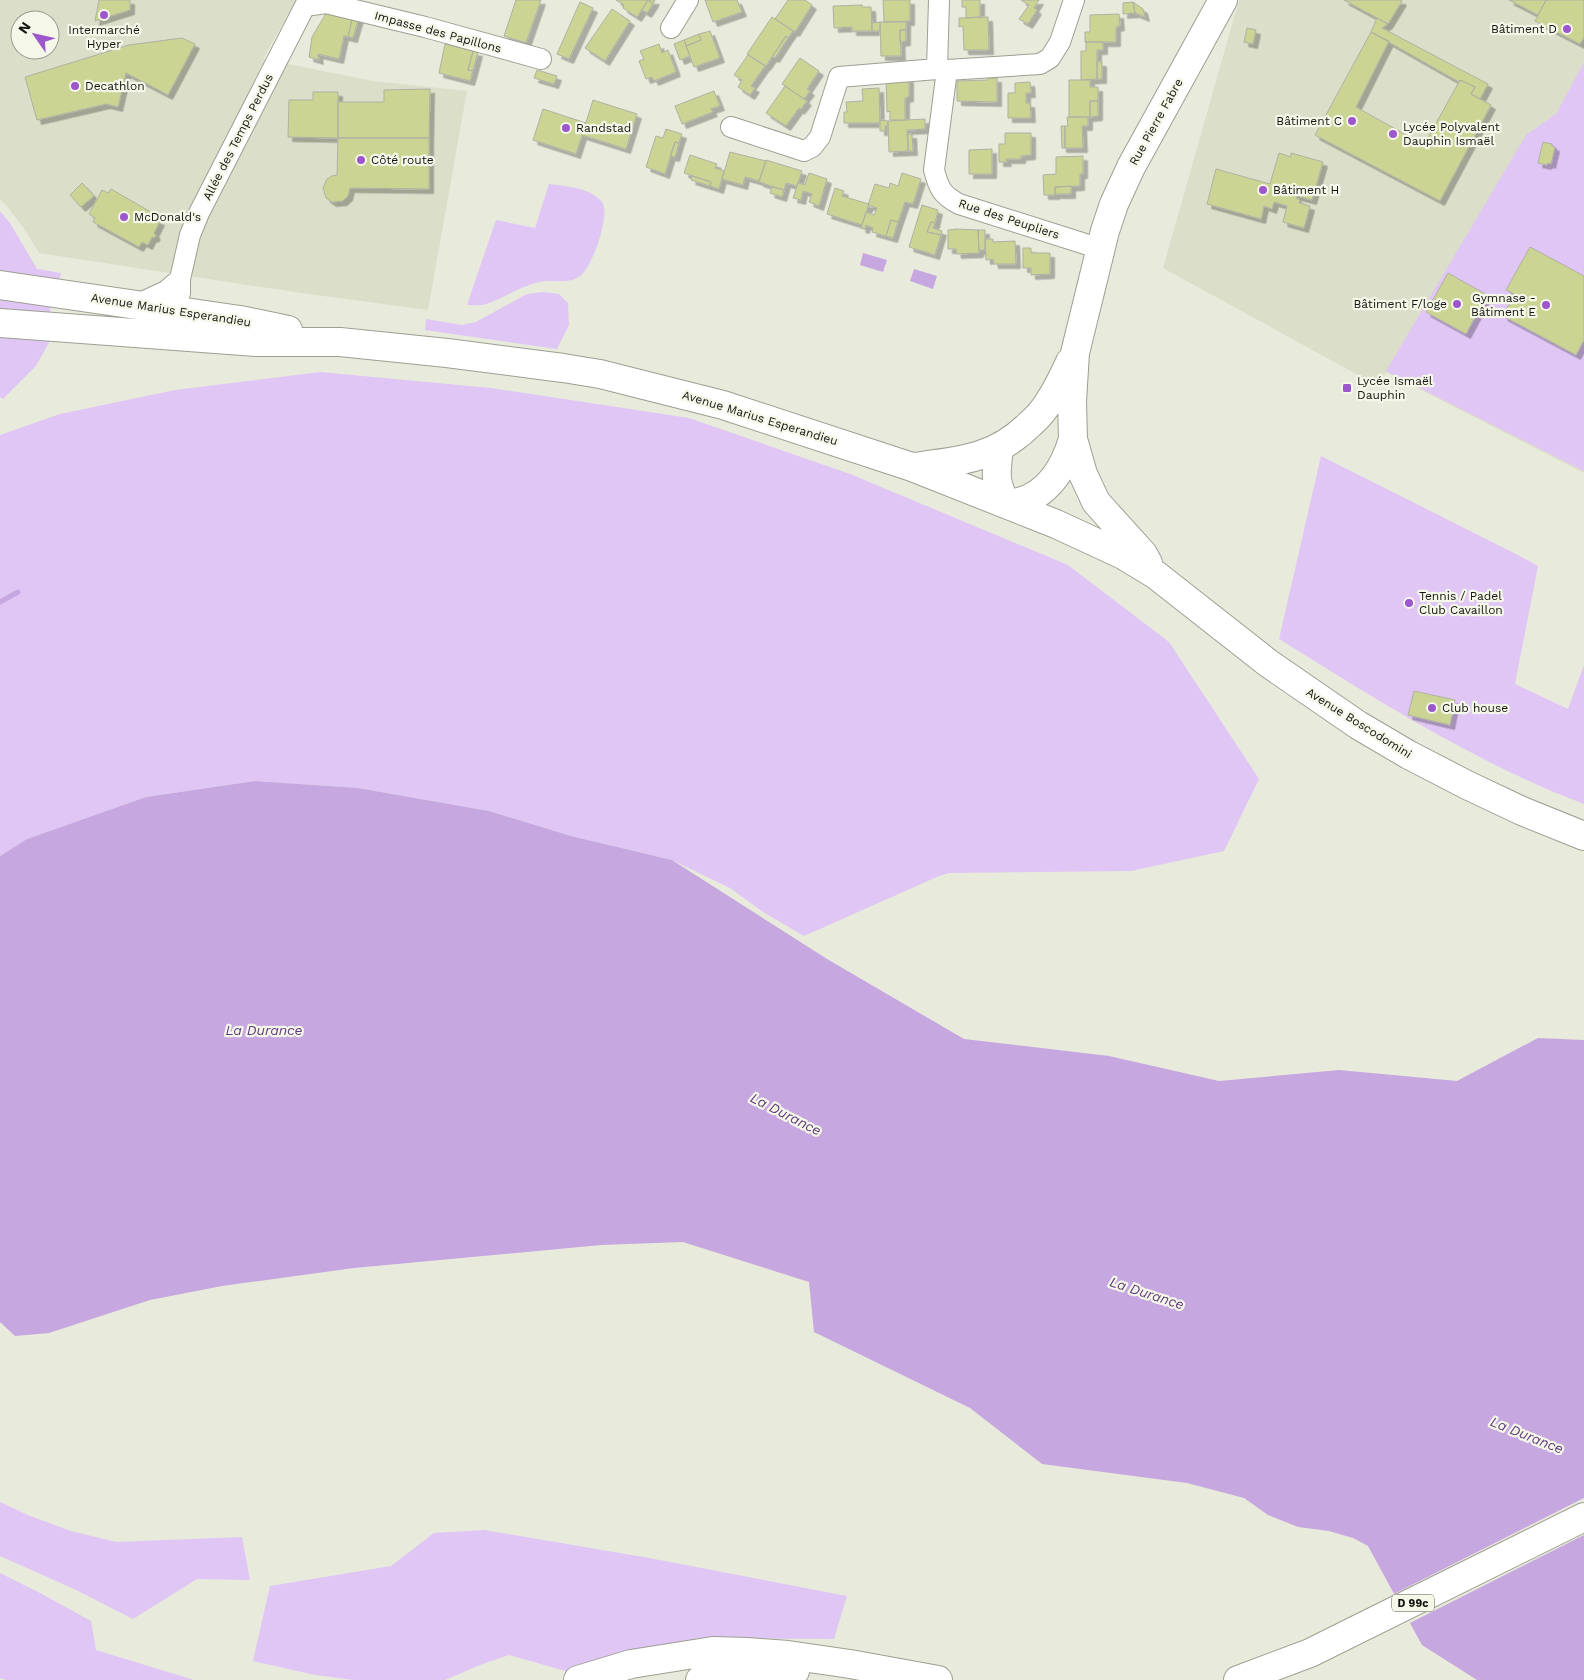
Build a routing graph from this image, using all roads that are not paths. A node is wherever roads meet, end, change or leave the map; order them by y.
1 (688, 0) edge
2 (939, 0) edge
3 (1074, 0) edge
4 (1223, 0) edge
5 (306, 3) edge
6 (671, 28) dead end
7 (541, 59) dead end
8 (942, 69) junction
9 (732, 126) dead end
10 (1100, 249) junction
11 (0, 286) edge
12 (178, 294) junction
13 (0, 323) edge
14 (85, 328) junction
15 (340, 342) junction
16 (1075, 353) junction
17 (1073, 439) junction
18 (999, 449) junction
19 (912, 467) junction
20 (1006, 504) junction
21 (1156, 575) junction
22 (1584, 836) edge
23 (1584, 1517) edge
24 (578, 1680) edge
25 (700, 1680) edge
26 (883, 1680) edge
27 (938, 1680) edge
28 (1238, 1680) edge

1 - 6 street
2 - 8 street, Rue des Peupliers
3 - 8 street
4 - 10 main road, Rue Pierre Fabre
5 - 7 street, Impasse des Papillons
5 - 12 street, Allée des Temps Perdus
8 - 9 street
8 - 10 street, Rue des Peupliers
10 - 16 main road, Rue Pierre Fabre
11 - 12 main road, Avenue Marius Esperandieu
12 - 14 street
12 - 15 main road, Avenue Marius Esperandieu
13 - 14 main road, Avenue Marius Esperandieu
14 - 15 main road, Avenue Marius Esperandieu
15 - 19 main road, Avenue Marius Esperandieu
16 - 17 main road
16 - 18 main road
17 - 20 main road
17 - 21 main road
18 - 19 main road
18 - 20 main road
19 - 20 main road, Avenue Marius Esperandieu
20 - 21 main road, Avenue Marius Esperandieu
21 - 22 main road, Avenue Boscodomini
23 - 28 main road, D 99c
24 - 27 main road
25 - 26 main road

